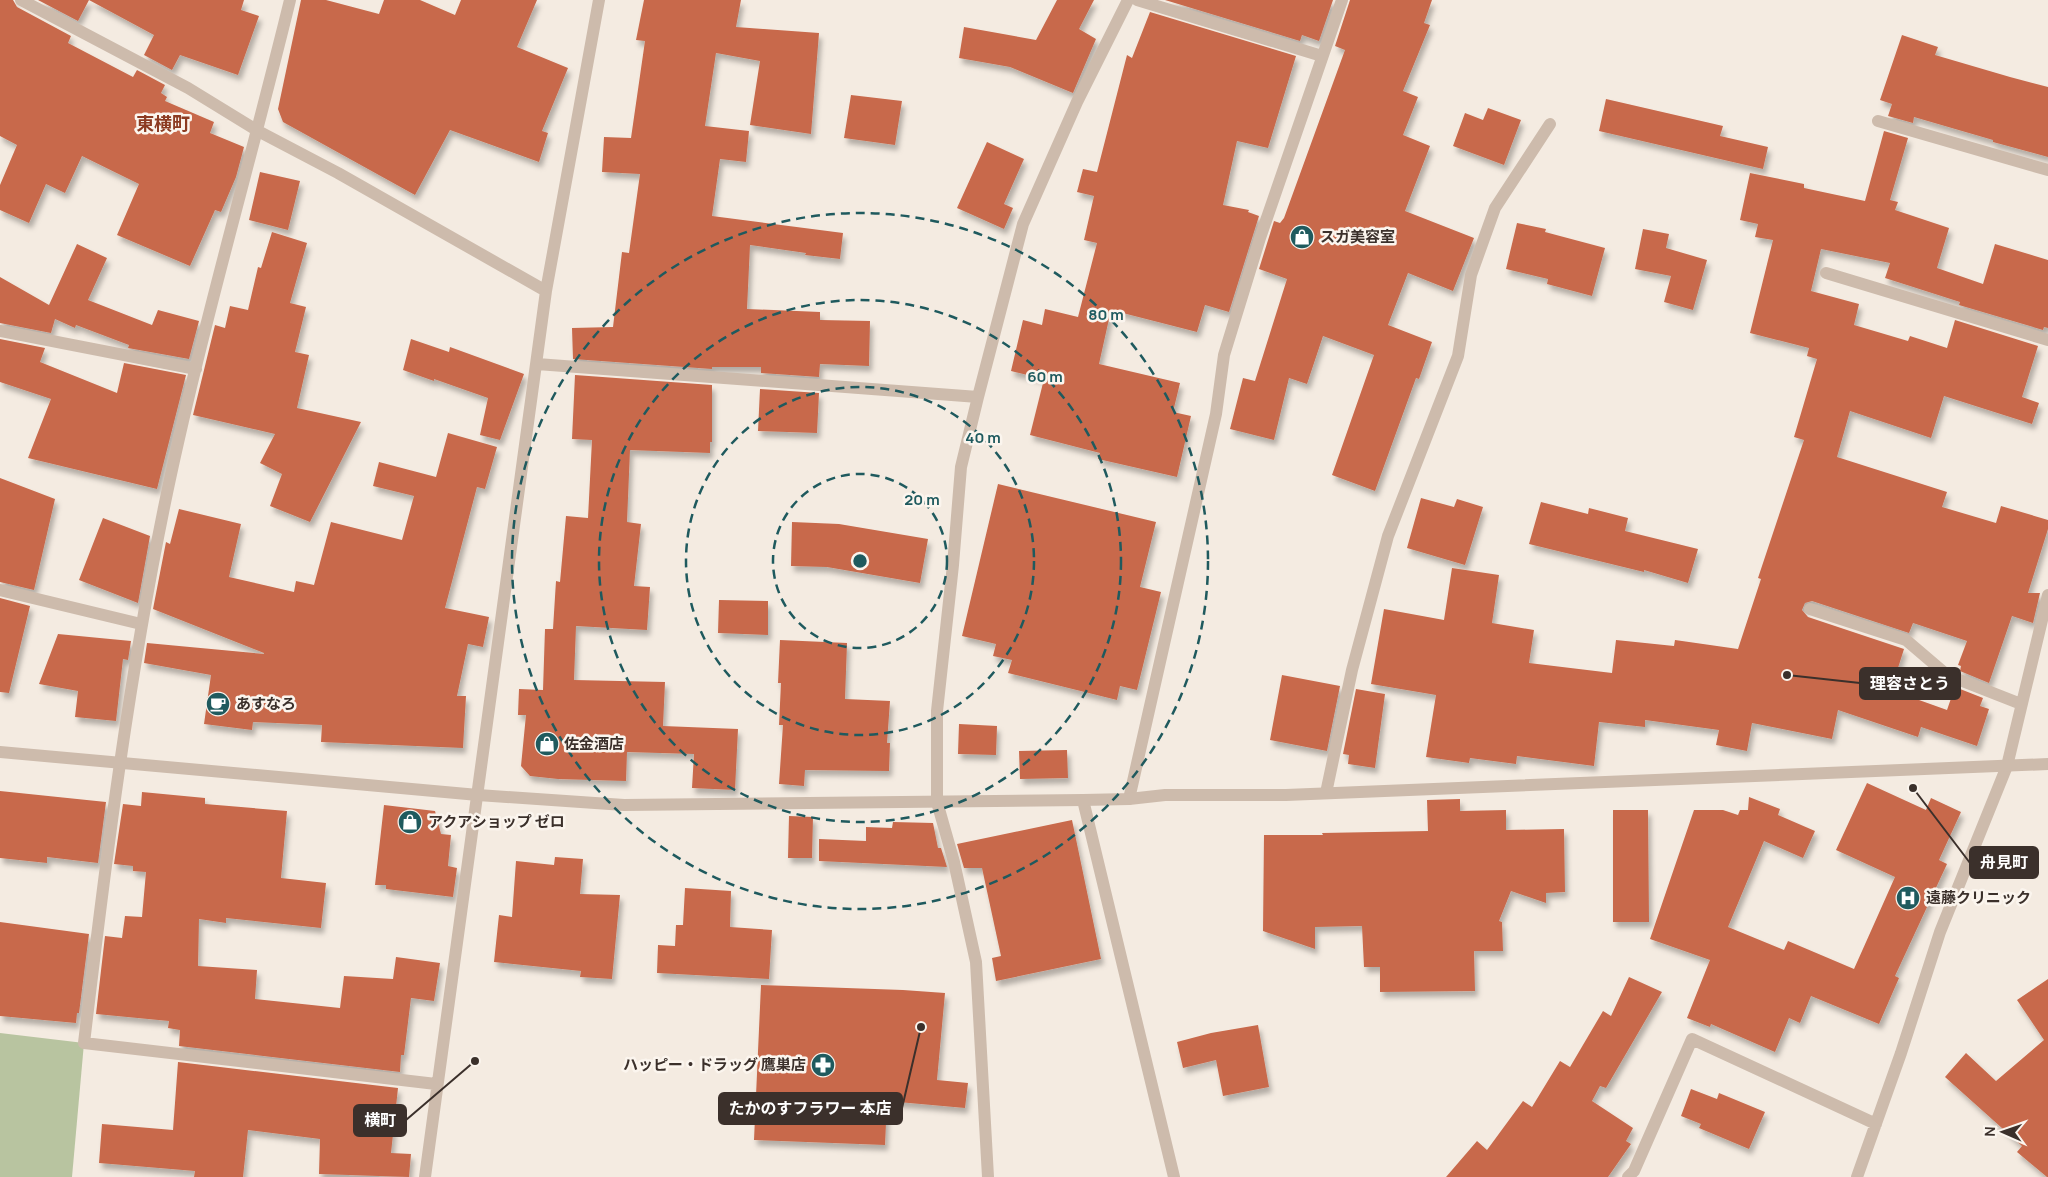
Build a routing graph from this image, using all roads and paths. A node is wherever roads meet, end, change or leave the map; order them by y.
1 (21, 0) edge
2 (290, 0) edge
3 (599, 0) edge
4 (1128, 0) edge
5 (1137, 0) edge
6 (1342, 0) edge
7 (1322, 56) junction
8 (1878, 122) dead end
9 (1550, 124) dead end
10 (258, 130) junction
11 (2048, 170) edge
12 (1826, 273) dead end
13 (546, 291) junction
14 (0, 331) edge
15 (2048, 340) edge
16 (537, 364) junction
17 (196, 369) junction
18 (978, 397) junction
19 (0, 590) edge
20 (2048, 595) edge
21 (1810, 609) dead end
22 (141, 624) junction
23 (2021, 704) junction
24 (0, 752) edge
25 (120, 763) junction
26 (2048, 764) edge
27 (2007, 766) junction
28 (1326, 793) junction
29 (478, 795) junction
30 (1129, 799) junction
31 (1083, 800) junction
32 (937, 802) junction
33 (436, 1084) junction
34 (1876, 1124) junction
35 (425, 1177) edge
36 (988, 1177) edge
37 (1174, 1177) edge
38 (1628, 1177) edge
39 (1857, 1177) edge

1 - 10 street
2 - 10 street
3 - 13 street
4 - 18 street
5 - 7 street
6 - 7 street
7 - 30 street
8 - 11 street
9 - 28 street
10 - 13 street
10 - 17 street
12 - 15 street
13 - 16 street
14 - 17 street
16 - 18 street
16 - 29 street
17 - 22 street
18 - 32 street
19 - 22 street
20 - 23 street
21 - 23 street
22 - 25 street
23 - 27 street
24 - 25 street
25 - 29 street
25 - 33 street
26 - 27 street
27 - 28 street
27 - 34 street
28 - 30 street
29 - 32 street
29 - 33 street
30 - 31 street
31 - 32 street
31 - 37 street
32 - 36 street
33 - 35 street
34 - 38 street
34 - 39 street

